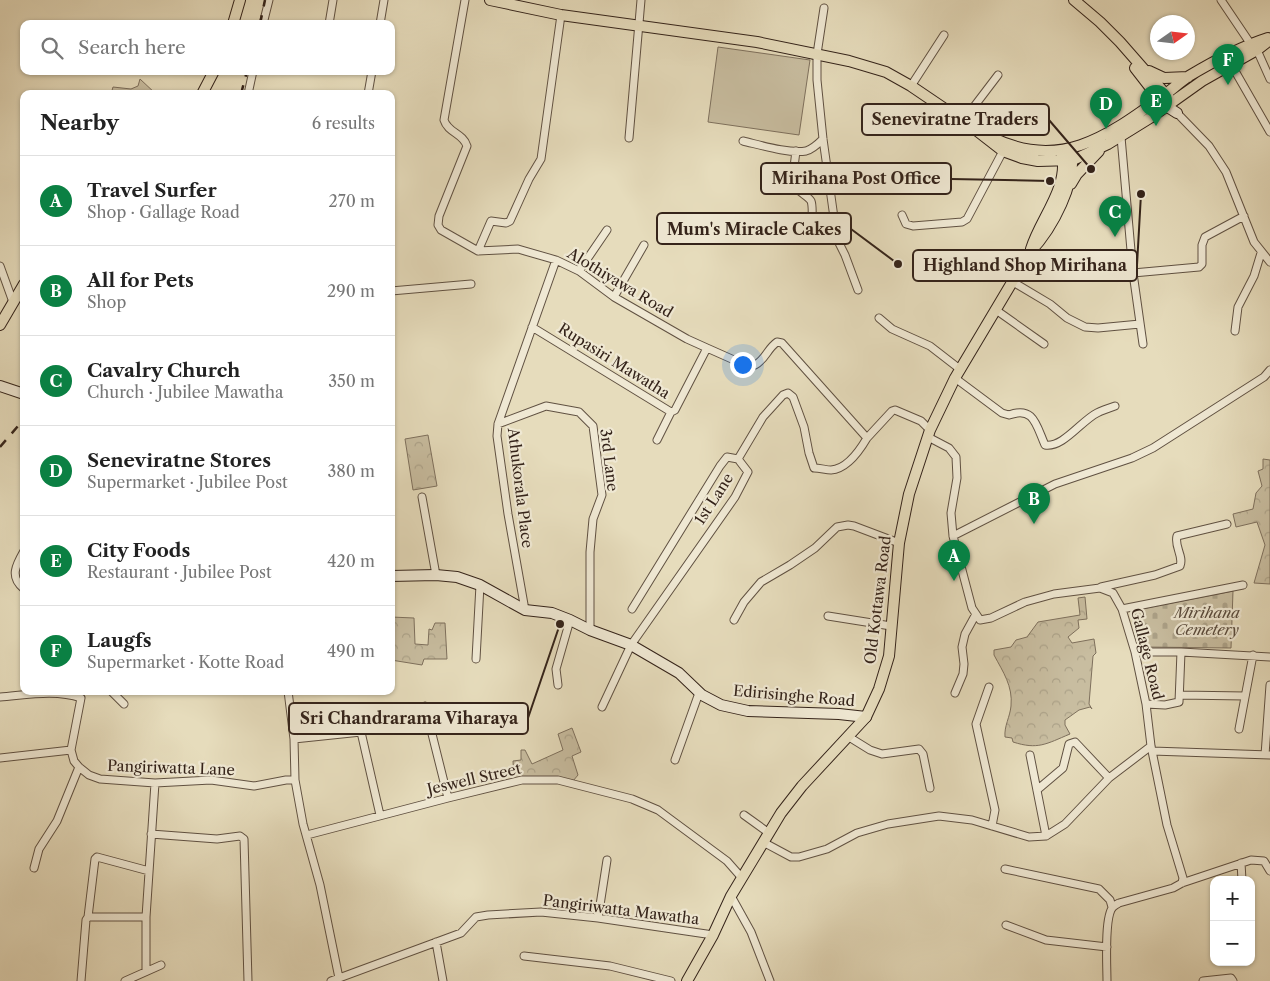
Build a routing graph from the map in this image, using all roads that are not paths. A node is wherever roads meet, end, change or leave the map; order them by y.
1 (240, 0) edge
2 (269, 0) edge
3 (333, 0) edge
4 (384, 0) edge
5 (465, 0) edge
6 (490, 0) edge
7 (641, 0) edge
8 (1074, 0) edge
9 (1221, 0) edge
10 (824, 8) dead end
11 (1086, 10) junction
12 (561, 15) junction
13 (233, 20) edge
14 (264, 20) edge
15 (329, 20) edge
16 (381, 20) edge
17 (638, 25) junction
18 (944, 35) dead end
19 (1270, 38) edge
20 (1254, 46) junction
21 (817, 54) junction
22 (1232, 64) junction
23 (1142, 67) junction
24 (212, 75) edge
25 (252, 75) edge
26 (371, 75) edge
27 (998, 75) dead end
28 (1189, 77) junction
29 (1270, 79) edge
30 (912, 86) junction
31 (204, 90) edge
32 (249, 90) edge
33 (369, 90) edge
34 (1166, 100) junction
35 (1177, 112) joint
36 (963, 121) junction
37 (976, 130) junction
38 (1270, 132) edge
39 (1121, 137) junction
40 (629, 138) dead end
41 (823, 139) junction
42 (743, 141) dead end
43 (1105, 145) junction
44 (796, 151) junction
45 (1003, 151) junction
46 (1067, 155) junction
47 (1066, 194) junction
48 (902, 215) dead end
49 (1244, 216) junction
50 (812, 222) dead end
51 (703, 227) dead end
52 (606, 230) dead end
53 (837, 239) junction
54 (644, 245) dead end
55 (478, 251) junction
56 (1030, 252) junction
57 (1261, 253) junction
58 (1269, 259) edge
59 (556, 260) junction
60 (0, 266) edge
61 (579, 272) junction
62 (1133, 273) junction
63 (1013, 282) junction
64 (471, 284) dead end
65 (20, 290) edge
66 (858, 290) dead end
67 (395, 291) edge
68 (614, 297) junction
69 (12, 302) junction
70 (996, 310) junction
71 (879, 318) dead end
72 (1140, 324) junction
73 (0, 325) edge
74 (532, 327) junction
75 (1235, 331) dead end
76 (1044, 344) dead end
77 (1143, 344) dead end
78 (707, 348) junction
79 (1270, 370) edge
80 (958, 374) junction
81 (0, 386) edge
82 (20, 393) edge
83 (1115, 406) dead end
84 (670, 412) junction
85 (498, 424) junction
86 (929, 434) junction
87 (867, 438) junction
88 (657, 440) dead end
89 (738, 459) junction
90 (422, 497) dead end
91 (1227, 524) dead end
92 (954, 536) junction
93 (899, 543) junction
94 (20, 558) edge
95 (436, 575) junction
96 (395, 576) edge
97 (20, 584) edge
98 (480, 585) junction
99 (1243, 585) dead end
100 (1100, 588) junction
101 (632, 609) dead end
102 (1122, 609) junction
103 (524, 610) junction
104 (976, 614) junction
105 (828, 616) dead end
106 (570, 620) junction
107 (734, 620) dead end
108 (891, 626) junction
109 (590, 630) junction
110 (631, 645) junction
111 (1135, 652) junction
112 (1181, 652) junction
113 (1253, 655) junction
114 (1270, 657) edge
115 (476, 659) dead end
116 (558, 684) dead end
117 (1270, 685) edge
118 (989, 686) dead end
119 (955, 692) dead end
120 (700, 693) junction
121 (1180, 694) junction
122 (30, 695) edge
123 (82, 695) edge
124 (115, 695) edge
125 (288, 695) edge
126 (1269, 695) edge
127 (1245, 696) junction
128 (0, 697) edge
129 (124, 704) dead end
130 (1146, 704) junction
131 (425, 706) dead end
132 (602, 707) dead end
133 (866, 718) junction
134 (1269, 724) edge
135 (1239, 729) dead end
136 (849, 738) junction
137 (294, 739) junction
138 (1151, 748) junction
139 (71, 750) junction
140 (1030, 755) dead end
141 (1268, 755) edge
142 (0, 758) edge
143 (675, 760) dead end
144 (79, 767) junction
145 (1109, 778) junction
146 (295, 780) junction
147 (155, 783) junction
148 (930, 788) dead end
149 (1036, 790) junction
150 (448, 798) junction
151 (380, 815) junction
152 (744, 815) dead end
153 (992, 826) junction
154 (151, 834) junction
155 (307, 835) junction
156 (1046, 836) junction
157 (766, 837) junction
158 (607, 860) dead end
159 (1241, 863) junction
160 (34, 868) dead end
161 (1005, 869) dead end
162 (149, 871) junction
163 (1270, 871) edge
164 (1242, 876) edge
165 (742, 878) junction
166 (1182, 883) junction
167 (732, 896) junction
168 (1112, 907) junction
169 (88, 917) junction
170 (146, 917) junction
171 (598, 918) junction
172 (1006, 926) dead end
173 (713, 935) junction
174 (436, 942) junction
175 (1107, 947) junction
176 (524, 956) dead end
177 (161, 965) dead end
178 (146, 971) junction
179 (339, 978) junction
180 (81, 981) edge
181 (125, 981) edge
182 (248, 981) edge
183 (330, 981) edge
184 (443, 981) edge
185 (671, 981) edge
186 (687, 981) edge
187 (770, 981) edge
188 (1107, 981) edge
189 (1203, 981) edge
190 (1233, 981) edge

1 - 13 main road
2 - 14 street
3 - 15 street
4 - 16 street
5 - 55 street
6 - 12 main road
7 - 17 street
8 - 11 main road
9 - 20 street
10 - 21 street
11 - 23 main road
11 - 34 main road
12 - 17 main road
12 - 55 street
17 - 21 main road
17 - 40 street
18 - 30 street
19 - 20 main road
20 - 22 main road
20 - 28 main road
20 - 29 street
21 - 30 main road
21 - 41 street
22 - 34 main road
22 - 38 street
23 - 28 main road
23 - 34 main road
24 - 31 main road
25 - 32 street
26 - 33 street
27 - 36 street
28 - 34 main road
30 - 36 main road
34 - 35 main road
34 - 39 main road
34 - 46 main road
35 - 49 street
36 - 37 main road
37 - 45 main road
37 - 46 main road
39 - 43 main road
39 - 62 street
41 - 44 street
41 - 53 street
42 - 44 street
43 - 46 main road
43 - 47 main road
44 - 50 street
45 - 46 main road
45 - 48 street
46 - 47 main road, Old Kottawa Road
46 - 56 main road, Old Kottawa Road
47 - 56 main road, Old Kottawa Road
49 - 57 street
49 - 62 street
51 - 53 street
52 - 61 street
53 - 66 street
54 - 68 street
55 - 59 street, Alothiyawa Road
56 - 63 main road, Old Kottawa Road
57 - 58 street
57 - 75 street
59 - 61 street, Alothiyawa Road
59 - 74 street, Athukorala Place
60 - 69 street
61 - 68 street, Alothiyawa Road
62 - 72 street
63 - 70 main road, Old Kottawa Road
63 - 72 street
64 - 67 street
65 - 69 main road
68 - 78 street, Alothiyawa Road
69 - 73 main road
70 - 76 street
70 - 80 main road, Old Kottawa Road
71 - 80 street
72 - 77 street
74 - 84 street, Rupasiri Mawatha
74 - 85 street, Athukorala Place
78 - 84 street, Rupasiri Mawatha
78 - 87 street
79 - 92 street
80 - 83 street
80 - 86 main road, Old Kottawa Road
81 - 82 main road
84 - 88 street
85 - 103 street, Athukorala Place
85 - 109 street, 3rd Lane
86 - 87 street
86 - 92 street
86 - 93 main road, Old Kottawa Road
87 - 89 street, 1st Lane
89 - 101 street
89 - 110 street, 1st Lane
90 - 95 street
91 - 100 street
92 - 104 street
93 - 107 street
93 - 108 main road, Old Kottawa Road
94 - 97 street
95 - 96 main road, Edirisinghe Road
95 - 98 main road, Edirisinghe Road
98 - 103 main road, Edirisinghe Road
98 - 115 street
99 - 102 street
100 - 102 street, Gallage Road
100 - 104 street
102 - 111 street, Gallage Road
103 - 106 main road, Edirisinghe Road
104 - 119 street
105 - 108 street
106 - 109 main road, Edirisinghe Road
106 - 116 street
108 - 133 main road, Old Kottawa Road
109 - 110 main road, Edirisinghe Road
110 - 120 main road, Edirisinghe Road
110 - 132 street
111 - 112 street
111 - 130 street, Gallage Road
112 - 113 street
112 - 121 street
113 - 114 street
113 - 127 street
117 - 126 street
118 - 153 street
120 - 133 main road, Edirisinghe Road
120 - 143 street
121 - 127 street
121 - 130 street
122 - 128 street
123 - 139 street
124 - 129 street
125 - 137 street
126 - 134 street
127 - 135 street
130 - 138 street, Gallage Road
131 - 150 street
133 - 136 main road, Old Kottawa Road
134 - 141 street
136 - 148 street
136 - 157 main road, Old Kottawa Road
137 - 146 street
137 - 151 street
138 - 141 street
138 - 145 street
138 - 166 street, Gallage Road
139 - 142 street
139 - 144 street
140 - 149 street
144 - 147 street, Pangiriwatta Lane
144 - 160 street
145 - 149 street
145 - 156 street
146 - 147 street, Pangiriwatta Lane
146 - 155 street
147 - 154 street
149 - 156 street
150 - 151 street, Jeswell Street
150 - 165 street, Jeswell Street
151 - 155 street, Jeswell Street
152 - 157 street
153 - 156 street
153 - 157 street
154 - 162 street
154 - 182 street
155 - 179 street
157 - 165 main road, Old Kottawa Road
158 - 171 street
159 - 163 street
159 - 164 street
159 - 166 street
161 - 168 street
162 - 169 street
162 - 170 street
165 - 167 main road, Old Kottawa Road
166 - 168 street
167 - 173 main road, Old Kottawa Road
167 - 187 street
168 - 175 street
169 - 170 street
169 - 180 street
170 - 178 street
171 - 173 street, Pangiriwatta Mawatha
171 - 174 street, Pangiriwatta Mawatha
172 - 175 street
173 - 186 main road, Old Kottawa Road
174 - 179 street, Pangiriwatta Mawatha
174 - 184 street
175 - 188 street
176 - 185 street
177 - 178 street
178 - 181 street
179 - 183 street, Pangiriwatta Mawatha
189 - 190 street

